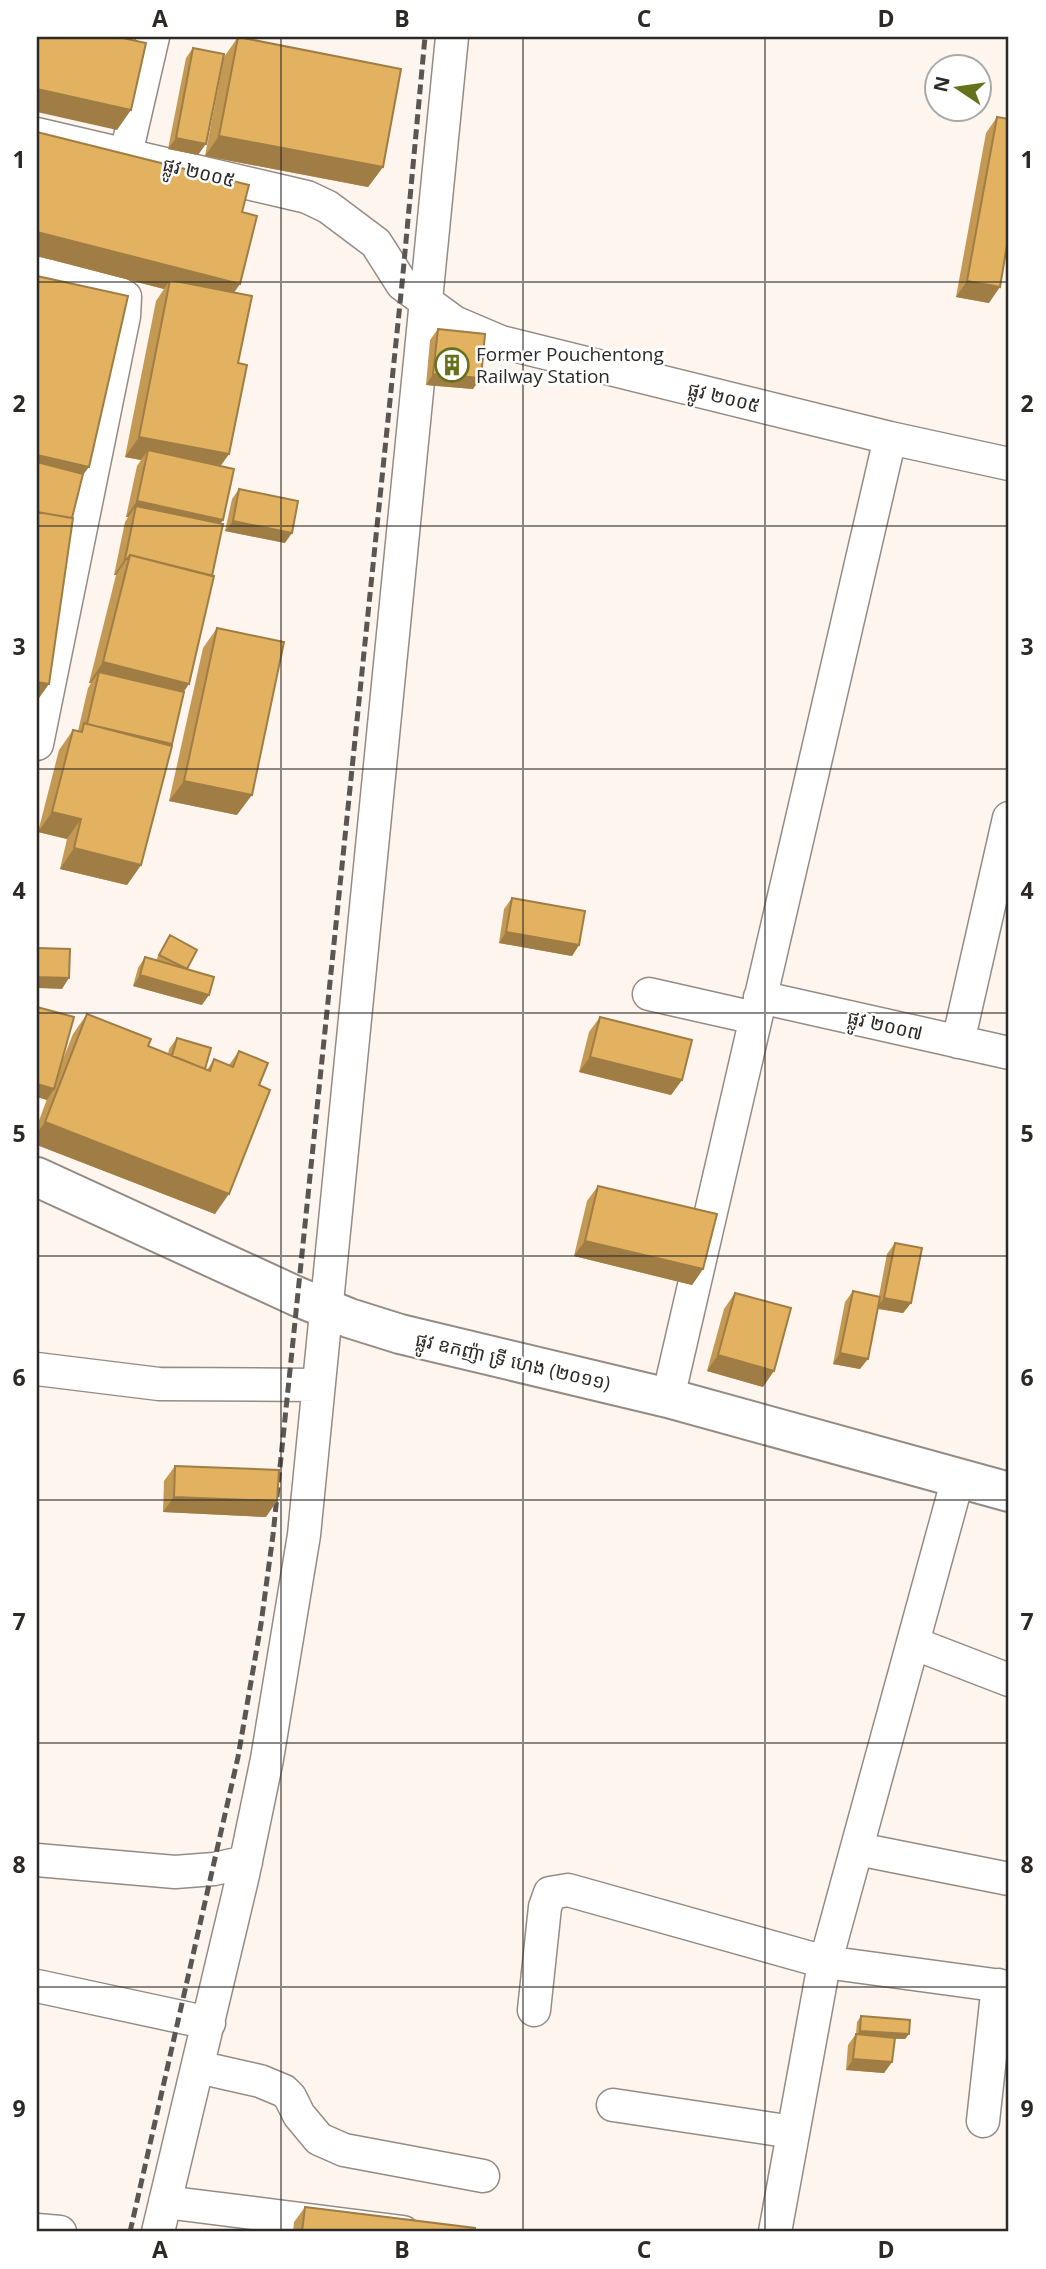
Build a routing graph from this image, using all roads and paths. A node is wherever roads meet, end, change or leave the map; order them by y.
1 (153, 37) edge
2 (452, 37) edge
3 (37, 134) edge
4 (126, 154) junction
5 (37, 273) edge
6 (425, 301) junction
7 (890, 438) junction
8 (1009, 464) edge
9 (37, 735) edge
10 (1009, 818) edge
11 (649, 994) dead end
12 (757, 1007) junction
13 (958, 1042) junction
14 (1009, 1053) edge
15 (37, 1177) edge
16 (324, 1309) junction
17 (37, 1369) edge
18 (318, 1385) junction
19 (668, 1398) junction
20 (958, 1478) junction
21 (1009, 1492) edge
22 (913, 1643) junction
23 (1009, 1680) edge
24 (858, 1849) junction
25 (37, 1860) edge
26 (246, 1862) junction
27 (1009, 1878) edge
28 (825, 1962) junction
29 (37, 1986) edge
30 (1004, 1986) edge
31 (534, 2010) dead end
32 (209, 2023) junction
33 (198, 2067) junction
34 (613, 2105) dead end
35 (983, 2121) dead end
36 (793, 2133) junction
37 (483, 2176) dead end
38 (165, 2202) junction
39 (37, 2230) edge
40 (60, 2232) edge
41 (158, 2232) edge
42 (403, 2232) edge
43 (775, 2232) edge

1 - 4 street
2 - 6 street
3 - 4 street, ផ្លូវ ២០០៥
4 - 6 street, ផ្លូវ ២០០៥
5 - 9 street
6 - 7 street, ផ្លូវ ២០០៥
6 - 16 street
7 - 8 street, ផ្លូវ ២០០៥
7 - 12 street
10 - 13 street
11 - 12 street, ផ្លូវ ២០០៧
12 - 13 street, ផ្លូវ ២០០៧
12 - 19 street
13 - 14 street, ផ្លូវ ២០០៧
15 - 16 main road, ផ្លូវ ឧកញ៉ា ទ្រី ហេង (២០១១)
16 - 18 street
16 - 19 main road, ផ្លូវ ឧកញ៉ា ទ្រី ហេង (២០១១)
17 - 18 street
18 - 26 street
19 - 20 main road, ផ្លូវ ឧកញ៉ា ទ្រី ហេង (២០១១)
20 - 21 main road, ផ្លូវ ឧកញ៉ា ទ្រី ហេង (២០១១)
20 - 22 street
22 - 23 street
22 - 24 street
24 - 27 street
24 - 28 street
25 - 26 street
26 - 32 street
28 - 30 street
28 - 31 street
28 - 36 street
29 - 32 street
30 - 35 street
32 - 33 street
33 - 37 street
33 - 38 street
34 - 36 street
36 - 43 street
38 - 41 street
38 - 42 street
39 - 40 street

